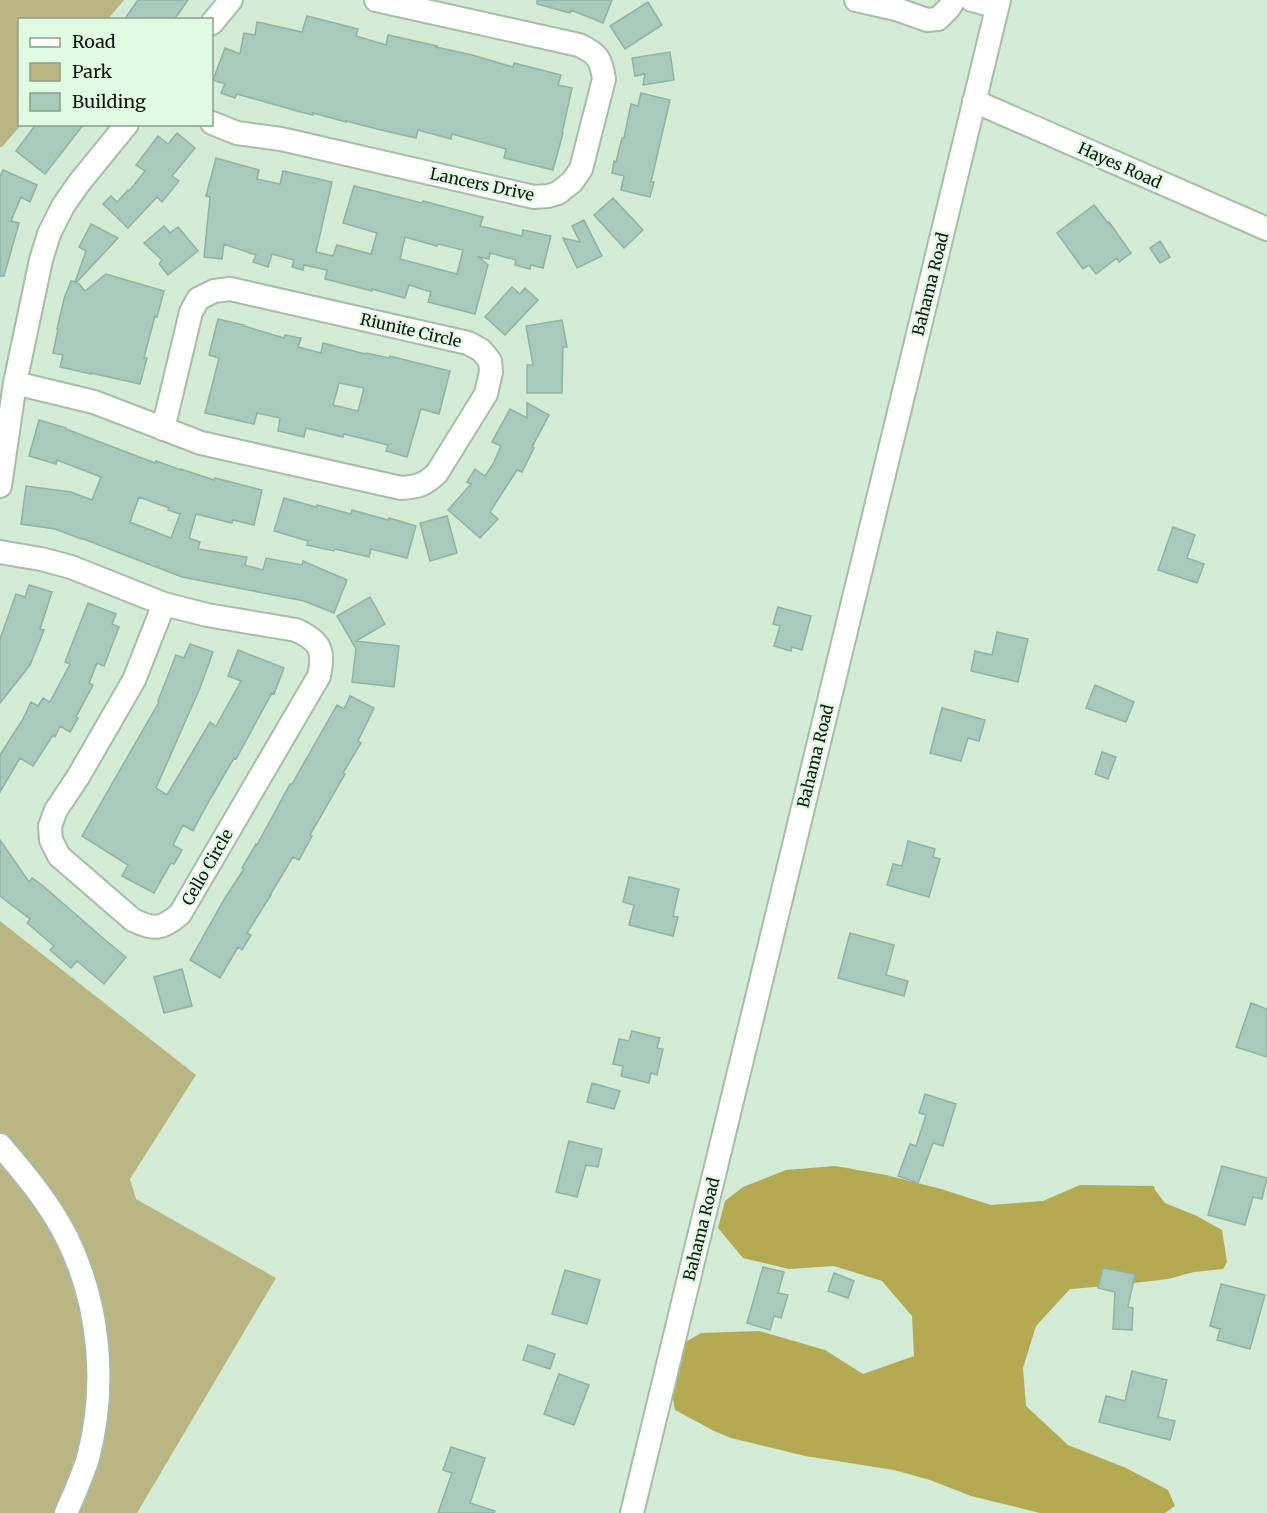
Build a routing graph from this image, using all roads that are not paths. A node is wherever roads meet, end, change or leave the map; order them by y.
1 (231, 0) edge
2 (376, 0) edge
3 (856, 0) edge
4 (954, 0) edge
5 (972, 0) edge
6 (998, 3) edge
7 (213, 22) edge
8 (974, 101) junction
9 (213, 123) edge
10 (125, 126) edge
11 (1267, 229) edge
12 (15, 383) junction
13 (163, 429) junction
14 (0, 486) edge
15 (0, 552) edge
16 (164, 604) junction
17 (0, 1145) edge
18 (66, 1513) edge
19 (632, 1513) edge

1 - 7 street
2 - 9 street, Lancers Drive
3 - 4 street
5 - 6 street
6 - 8 street, Bahama Road
8 - 11 street, Hayes Road
8 - 19 street, Bahama Road
10 - 12 street
12 - 13 street, Riunite Circle
12 - 14 street
13 - 13 street, Riunite Circle
15 - 16 street, Cello Circle
16 - 16 street, Cello Circle
17 - 18 street

